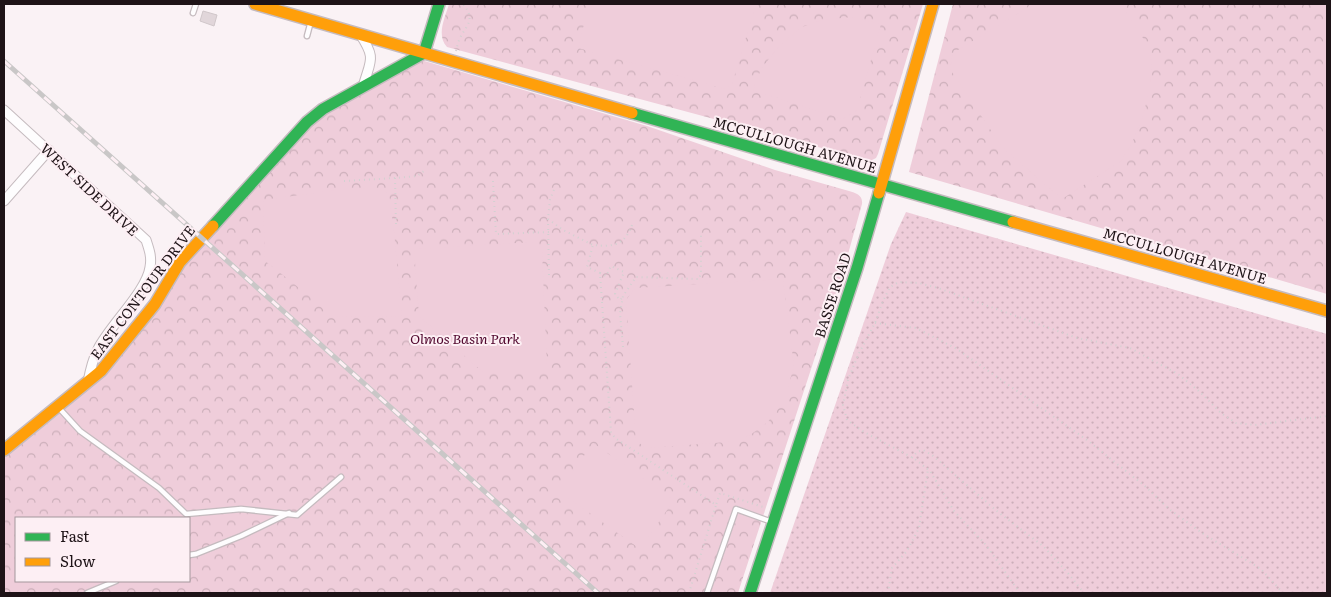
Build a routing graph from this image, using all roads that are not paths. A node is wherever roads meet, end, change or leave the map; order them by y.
1 (196, 4) edge
2 (258, 4) edge
3 (439, 4) edge
4 (933, 4) edge
5 (193, 13) dead end
6 (312, 20) junction
7 (360, 34) junction
8 (307, 36) dead end
9 (424, 53) junction
10 (363, 87) junction
11 (4, 110) edge
12 (49, 150) junction
13 (881, 185) junction
14 (4, 201) edge
15 (1327, 311) edge
16 (88, 382) junction
17 (58, 407) junction
18 (4, 450) edge
19 (342, 477) dead end
20 (289, 513) junction
21 (184, 516) edge
22 (774, 522) junction
23 (190, 555) edge
24 (114, 582) edge
25 (87, 593) edge
26 (707, 593) edge
27 (750, 593) edge

1 - 5 lane
2 - 6 main road, MCCULLOUGH AVENUE
3 - 9 main road
4 - 13 main road, BASSE ROAD
6 - 7 main road, MCCULLOUGH AVENUE
6 - 8 lane
7 - 9 main road, MCCULLOUGH AVENUE
7 - 10 street
9 - 10 main road, EAST CONTOUR DRIVE
9 - 13 main road, MCCULLOUGH AVENUE
10 - 16 main road, EAST CONTOUR DRIVE
11 - 12 street, WEST SIDE DRIVE
12 - 14 street
12 - 16 street, WEST SIDE DRIVE
13 - 15 main road, MCCULLOUGH AVENUE
13 - 22 main road, BASSE ROAD
16 - 17 main road, EAST CONTOUR DRIVE
17 - 18 main road, EAST CONTOUR DRIVE
17 - 21 lane
19 - 20 lane
20 - 21 lane
20 - 23 lane
22 - 26 lane
22 - 27 main road, BASSE ROAD
24 - 25 lane

